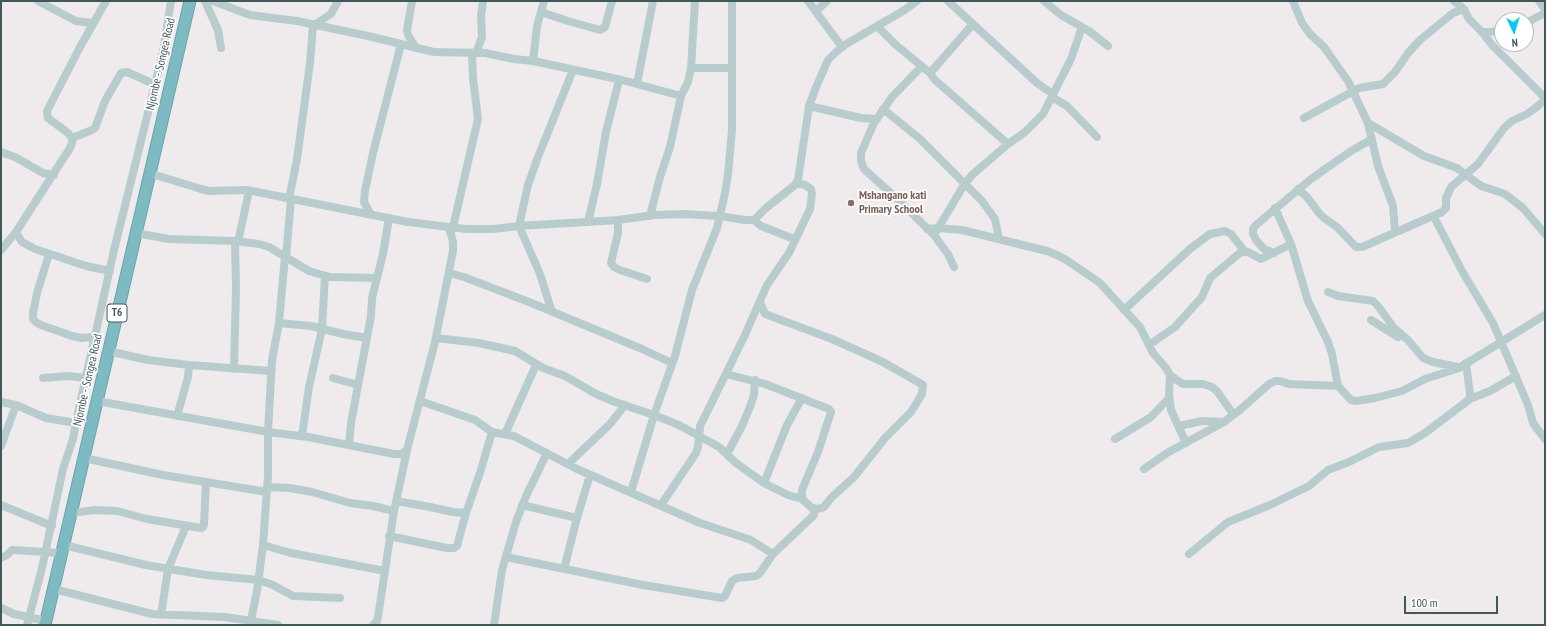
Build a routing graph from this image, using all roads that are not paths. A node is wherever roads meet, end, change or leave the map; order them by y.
1 (38, 1) edge
2 (106, 1) edge
3 (171, 1) edge
4 (190, 1) edge
5 (204, 1) edge
6 (213, 1) edge
7 (338, 1) edge
8 (412, 1) edge
9 (483, 1) edge
10 (544, 1) edge
11 (612, 1) edge
12 (653, 1) edge
13 (695, 1) edge
14 (732, 1) edge
15 (808, 1) edge
16 (827, 1) edge
17 (917, 1) edge
18 (948, 1) edge
19 (1044, 1) edge
20 (1293, 1) edge
21 (1454, 1) edge
22 (1539, 1) edge
23 (1464, 9) junction
24 (1545, 9) edge
25 (816, 11) junction
26 (541, 12) junction
27 (1545, 13) edge
28 (1534, 19) edge
29 (93, 23) junction
30 (973, 24) junction
31 (313, 25) junction
32 (877, 26) junction
33 (1082, 27) junction
34 (1494, 31) edge
35 (1482, 32) junction
36 (400, 44) junction
37 (1108, 46) dead end
38 (842, 47) junction
39 (222, 48) dead end
40 (416, 48) junction
41 (474, 53) junction
42 (533, 61) junction
43 (922, 66) junction
44 (691, 68) junction
45 (732, 68) junction
46 (573, 70) junction
47 (930, 73) junction
48 (619, 80) junction
49 (154, 84) junction
50 (637, 84) junction
51 (1352, 91) junction
52 (1053, 95) junction
53 (681, 96) junction
54 (1545, 99) edge
55 (809, 106) junction
56 (883, 109) junction
57 (1304, 118) dead end
58 (877, 119) junction
59 (1368, 123) junction
60 (1097, 136) dead end
61 (72, 138) junction
62 (1372, 139) junction
63 (1008, 144) junction
64 (1, 152) edge
65 (149, 173) junction
66 (54, 175) junction
67 (1466, 175) junction
68 (796, 183) junction
69 (964, 185) junction
70 (1298, 189) junction
71 (249, 191) junction
72 (290, 199) junction
73 (364, 199) junction
74 (1276, 208) junction
75 (354, 212) junction
76 (371, 215) junction
77 (650, 216) junction
78 (719, 216) junction
79 (1434, 217) junction
80 (389, 218) junction
81 (618, 220) junction
82 (754, 220) junction
83 (588, 222) junction
84 (519, 226) junction
85 (451, 227) junction
86 (933, 231) junction
87 (16, 232) junction
88 (1395, 232) junction
89 (136, 233) junction
90 (1545, 234) edge
91 (794, 239) junction
92 (999, 239) junction
93 (237, 242) junction
94 (1291, 244) junction
95 (1, 250) edge
96 (1245, 252) junction
97 (1274, 253) junction
98 (49, 254) junction
99 (285, 257) junction
100 (954, 267) dead end
101 (110, 271) junction
102 (449, 272) junction
103 (325, 276) junction
104 (377, 278) junction
105 (647, 279) dead end
106 (1328, 292) dead end
107 (760, 302) junction
108 (1124, 310) junction
109 (552, 312) junction
110 (1545, 315) edge
111 (1371, 320) dead end
112 (279, 323) junction
113 (322, 328) junction
114 (94, 337) junction
115 (367, 338) junction
116 (436, 338) junction
117 (1408, 340) junction
118 (1500, 342) junction
119 (1150, 345) junction
120 (108, 351) junction
121 (672, 364) junction
122 (189, 365) junction
123 (536, 365) junction
124 (1463, 365) junction
125 (234, 368) junction
126 (271, 371) junction
127 (726, 374) junction
128 (1170, 375) junction
129 (1516, 376) junction
130 (43, 378) dead end
131 (86, 378) junction
132 (333, 378) dead end
133 (754, 380) junction
134 (358, 385) junction
135 (1338, 386) junction
136 (802, 398) junction
137 (1169, 398) junction
138 (1470, 399) junction
139 (97, 401) junction
140 (420, 401) junction
141 (1, 402) edge
142 (624, 405) junction
143 (16, 406) junction
144 (1233, 414) junction
145 (654, 415) junction
146 (177, 416) junction
147 (1224, 422) junction
148 (76, 423) junction
149 (1179, 426) junction
150 (268, 432) junction
151 (492, 432) junction
152 (505, 434) junction
153 (302, 436) junction
154 (698, 436) junction
155 (1115, 439) dead end
156 (1545, 439) edge
157 (1186, 443) junction
158 (349, 445) junction
159 (1, 446) edge
160 (407, 450) junction
161 (547, 453) junction
162 (727, 454) junction
163 (84, 458) junction
164 (568, 464) junction
165 (1144, 469) dead end
166 (590, 474) junction
167 (206, 482) junction
168 (764, 483) junction
169 (267, 489) junction
170 (631, 492) junction
171 (802, 499) junction
172 (396, 501) junction
173 (1, 505) edge
174 (522, 505) junction
175 (661, 505) junction
176 (812, 508) junction
177 (394, 511) junction
178 (71, 513) junction
179 (466, 513) junction
180 (577, 518) junction
181 (52, 526) junction
182 (186, 526) junction
183 (390, 536) junction
184 (263, 545) junction
185 (63, 549) junction
186 (46, 552) junction
187 (773, 554) junction
188 (1188, 554) dead end
189 (506, 557) junction
190 (1, 558) edge
191 (168, 569) junction
192 (564, 569) junction
193 (385, 571) junction
194 (259, 580) junction
195 (54, 589) junction
196 (340, 598) dead end
197 (1, 608) edge
198 (161, 615) junction
199 (28, 621) edge
200 (46, 623) edge
201 (250, 623) edge
202 (278, 625) edge
203 (373, 625) edge
204 (494, 625) edge

1 - 29 street
2 - 29 street
3 - 49 street
4 - 65 highway, Njombe - Songea Road / T6
5 - 39 street
6 - 31 street
7 - 31 street
8 - 40 street
9 - 41 street
10 - 26 street
11 - 26 street
12 - 50 street
13 - 44 street
14 - 45 street
15 - 25 street
16 - 25 street
17 - 32 street
18 - 30 street
19 - 33 street
20 - 51 street
21 - 23 street
22 - 24 street
23 - 35 street
23 - 51 street
25 - 38 street
26 - 42 street
27 - 28 street
29 - 61 street
30 - 47 street
30 - 52 street
31 - 36 street
31 - 72 street
32 - 38 street
32 - 43 street
33 - 37 street
33 - 52 street
34 - 35 street
35 - 54 street
36 - 40 street
36 - 73 street
38 - 55 street
40 - 41 street
41 - 42 street
41 - 85 street
42 - 46 street
43 - 47 street
43 - 56 street
44 - 45 street
44 - 53 street
45 - 78 street
46 - 48 street
46 - 84 street
47 - 63 street
48 - 50 street
48 - 83 street
49 - 61 street
49 - 101 street
50 - 53 street
51 - 57 street
51 - 59 street
52 - 60 street
52 - 63 street
53 - 77 street
54 - 67 street
55 - 58 street
55 - 68 street
56 - 58 street
56 - 69 street
58 - 86 street
59 - 62 street
59 - 67 street
61 - 66 street
62 - 70 street
62 - 88 street
63 - 69 street
64 - 66 street
65 - 71 street
65 - 89 highway, Njombe - Songea Road / T6
66 - 87 street
67 - 79 street
67 - 90 street
68 - 82 street
68 - 91 street
69 - 86 street
69 - 92 street
70 - 74 street
70 - 88 street
71 - 72 street
71 - 93 street
72 - 75 street
72 - 99 street
73 - 75 street
73 - 76 street
74 - 94 street
74 - 97 street
75 - 76 street
76 - 80 street
77 - 78 street
77 - 81 street
78 - 82 street
78 - 121 street
79 - 88 street
79 - 118 street
80 - 85 street
80 - 104 street
81 - 83 street
81 - 105 street
82 - 91 street
83 - 84 street
84 - 85 street
84 - 109 street
85 - 102 street
86 - 92 street
86 - 100 street
87 - 95 street
87 - 98 street
89 - 93 street
89 - 120 highway, Njombe - Songea Road / T6
91 - 107 street
92 - 108 street
93 - 99 street
93 - 125 street
94 - 97 street
94 - 135 street
96 - 97 street
96 - 108 street
96 - 119 street
98 - 101 street
98 - 114 street
99 - 103 street
99 - 112 street
101 - 114 street
102 - 109 street
102 - 116 street
103 - 104 street
103 - 113 street
104 - 115 street
106 - 117 street
107 - 127 street
107 - 176 street
108 - 119 street
109 - 121 street
110 - 118 street
111 - 117 street
112 - 113 street
112 - 126 street
113 - 115 street
113 - 153 street
114 - 131 street
115 - 134 street
116 - 123 street
116 - 140 street
117 - 124 street
118 - 124 street
118 - 129 street
119 - 128 street
120 - 122 street
120 - 139 highway, Njombe - Songea Road / T6
121 - 145 street
122 - 125 street
122 - 146 street
123 - 142 street
123 - 152 street
124 - 135 street
124 - 138 street
125 - 126 street
126 - 150 street
127 - 133 street
127 - 154 street
128 - 137 street
128 - 144 street
129 - 138 street
129 - 156 street
130 - 131 street
131 - 148 street
132 - 134 street
133 - 136 street
133 - 162 street
134 - 158 street
135 - 144 street
136 - 168 street
136 - 171 street
137 - 149 street
137 - 155 street
138 - 188 street
139 - 146 street
139 - 163 highway, Njombe - Songea Road / T6
140 - 151 street
140 - 160 street
141 - 143 street
142 - 145 street
142 - 164 street
143 - 148 street
143 - 159 street
144 - 147 street
145 - 154 street
145 - 170 street
146 - 150 street
147 - 149 street
147 - 157 street
148 - 181 street
149 - 157 street
150 - 153 street
150 - 169 street
151 - 152 street
151 - 179 street
152 - 161 street
153 - 158 street
154 - 162 street
154 - 175 street
157 - 165 street
158 - 160 street
160 - 172 street
161 - 164 street
161 - 174 street
162 - 168 street
163 - 167 street
163 - 178 highway, Njombe - Songea Road / T6
164 - 166 street
166 - 170 street
166 - 180 street
167 - 169 street
167 - 182 street
168 - 171 street
169 - 177 street
169 - 184 street
170 - 175 street
171 - 176 street
172 - 177 street
172 - 179 street
173 - 181 street
174 - 180 street
174 - 189 street
175 - 187 street
176 - 187 street
177 - 183 street
178 - 182 street
178 - 185 highway, Njombe - Songea Road / T6
179 - 183 street
180 - 192 street
181 - 186 street
182 - 191 street
183 - 193 street
184 - 193 street
184 - 194 street
185 - 186 street
185 - 191 street
185 - 195 highway, Njombe - Songea Road / T6
186 - 190 street
186 - 199 street
187 - 192 street
189 - 192 street
189 - 204 street
191 - 194 street
191 - 198 street
193 - 203 street
194 - 196 street
194 - 201 street
195 - 198 street
195 - 200 highway, Njombe - Songea Road / T6
197 - 199 street
198 - 201 street
199 - 200 street
201 - 202 street

